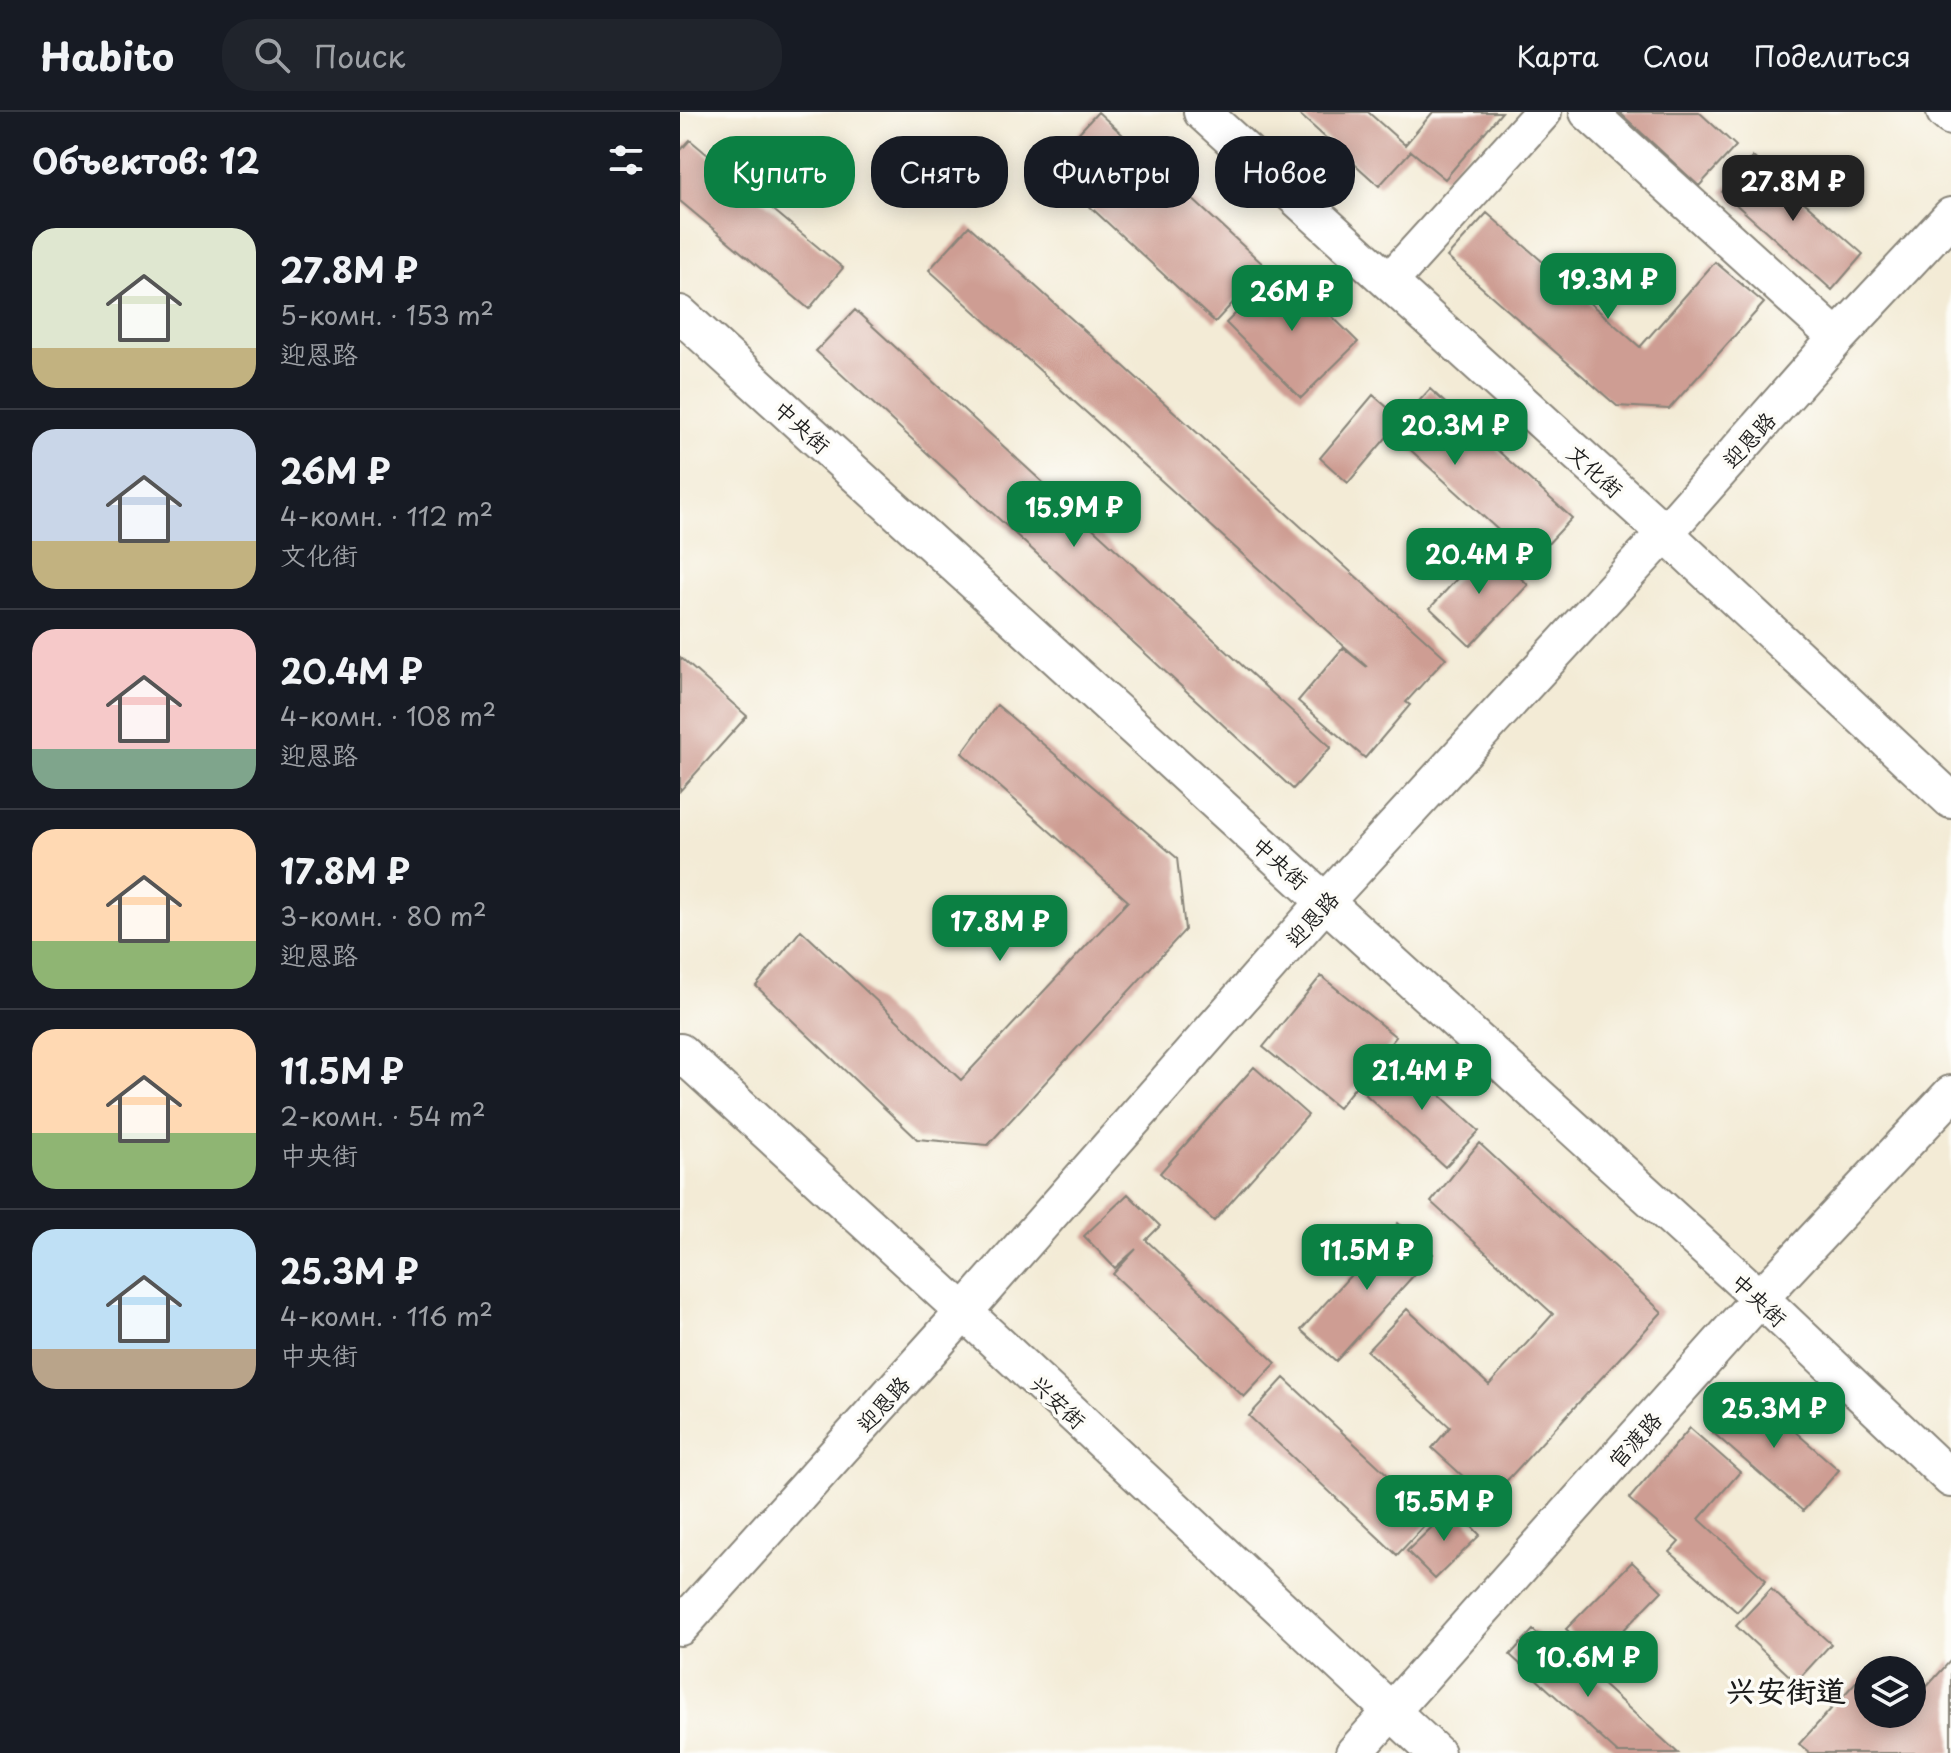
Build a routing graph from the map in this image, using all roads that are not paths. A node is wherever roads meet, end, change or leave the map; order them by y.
1 (1202, 112) edge
2 (1543, 112) edge
3 (1588, 112) edge
4 (1945, 112) edge
5 (1951, 117) edge
6 (1951, 216) edge
7 (1389, 282) junction
8 (680, 314) edge
9 (1837, 338) junction
10 (1665, 533) junction
11 (1951, 800) edge
12 (1325, 902) junction
13 (680, 1052) edge
14 (1951, 1094) edge
15 (1760, 1298) junction
16 (964, 1312) junction
17 (1951, 1479) edge
18 (680, 1627) edge
19 (1390, 1712) junction
20 (1354, 1753) edge
21 (1436, 1753) edge

1 - 7 street, 文化街
2 - 7 street
3 - 9 street
4 - 5 street
6 - 9 street, 迎恩路
7 - 10 street, 文化街
8 - 12 street, 中央街
9 - 10 street, 迎恩路
10 - 11 street, 文化街
10 - 12 street, 迎恩路
12 - 15 street, 中央街
12 - 16 street, 迎恩路
13 - 16 street, 兴安街
14 - 15 street, 官渡路
15 - 17 street, 中央街
15 - 19 street, 官渡路
16 - 18 street, 迎恩路
16 - 19 street, 兴安街
19 - 20 street, 官渡路
19 - 21 street, 兴安街

